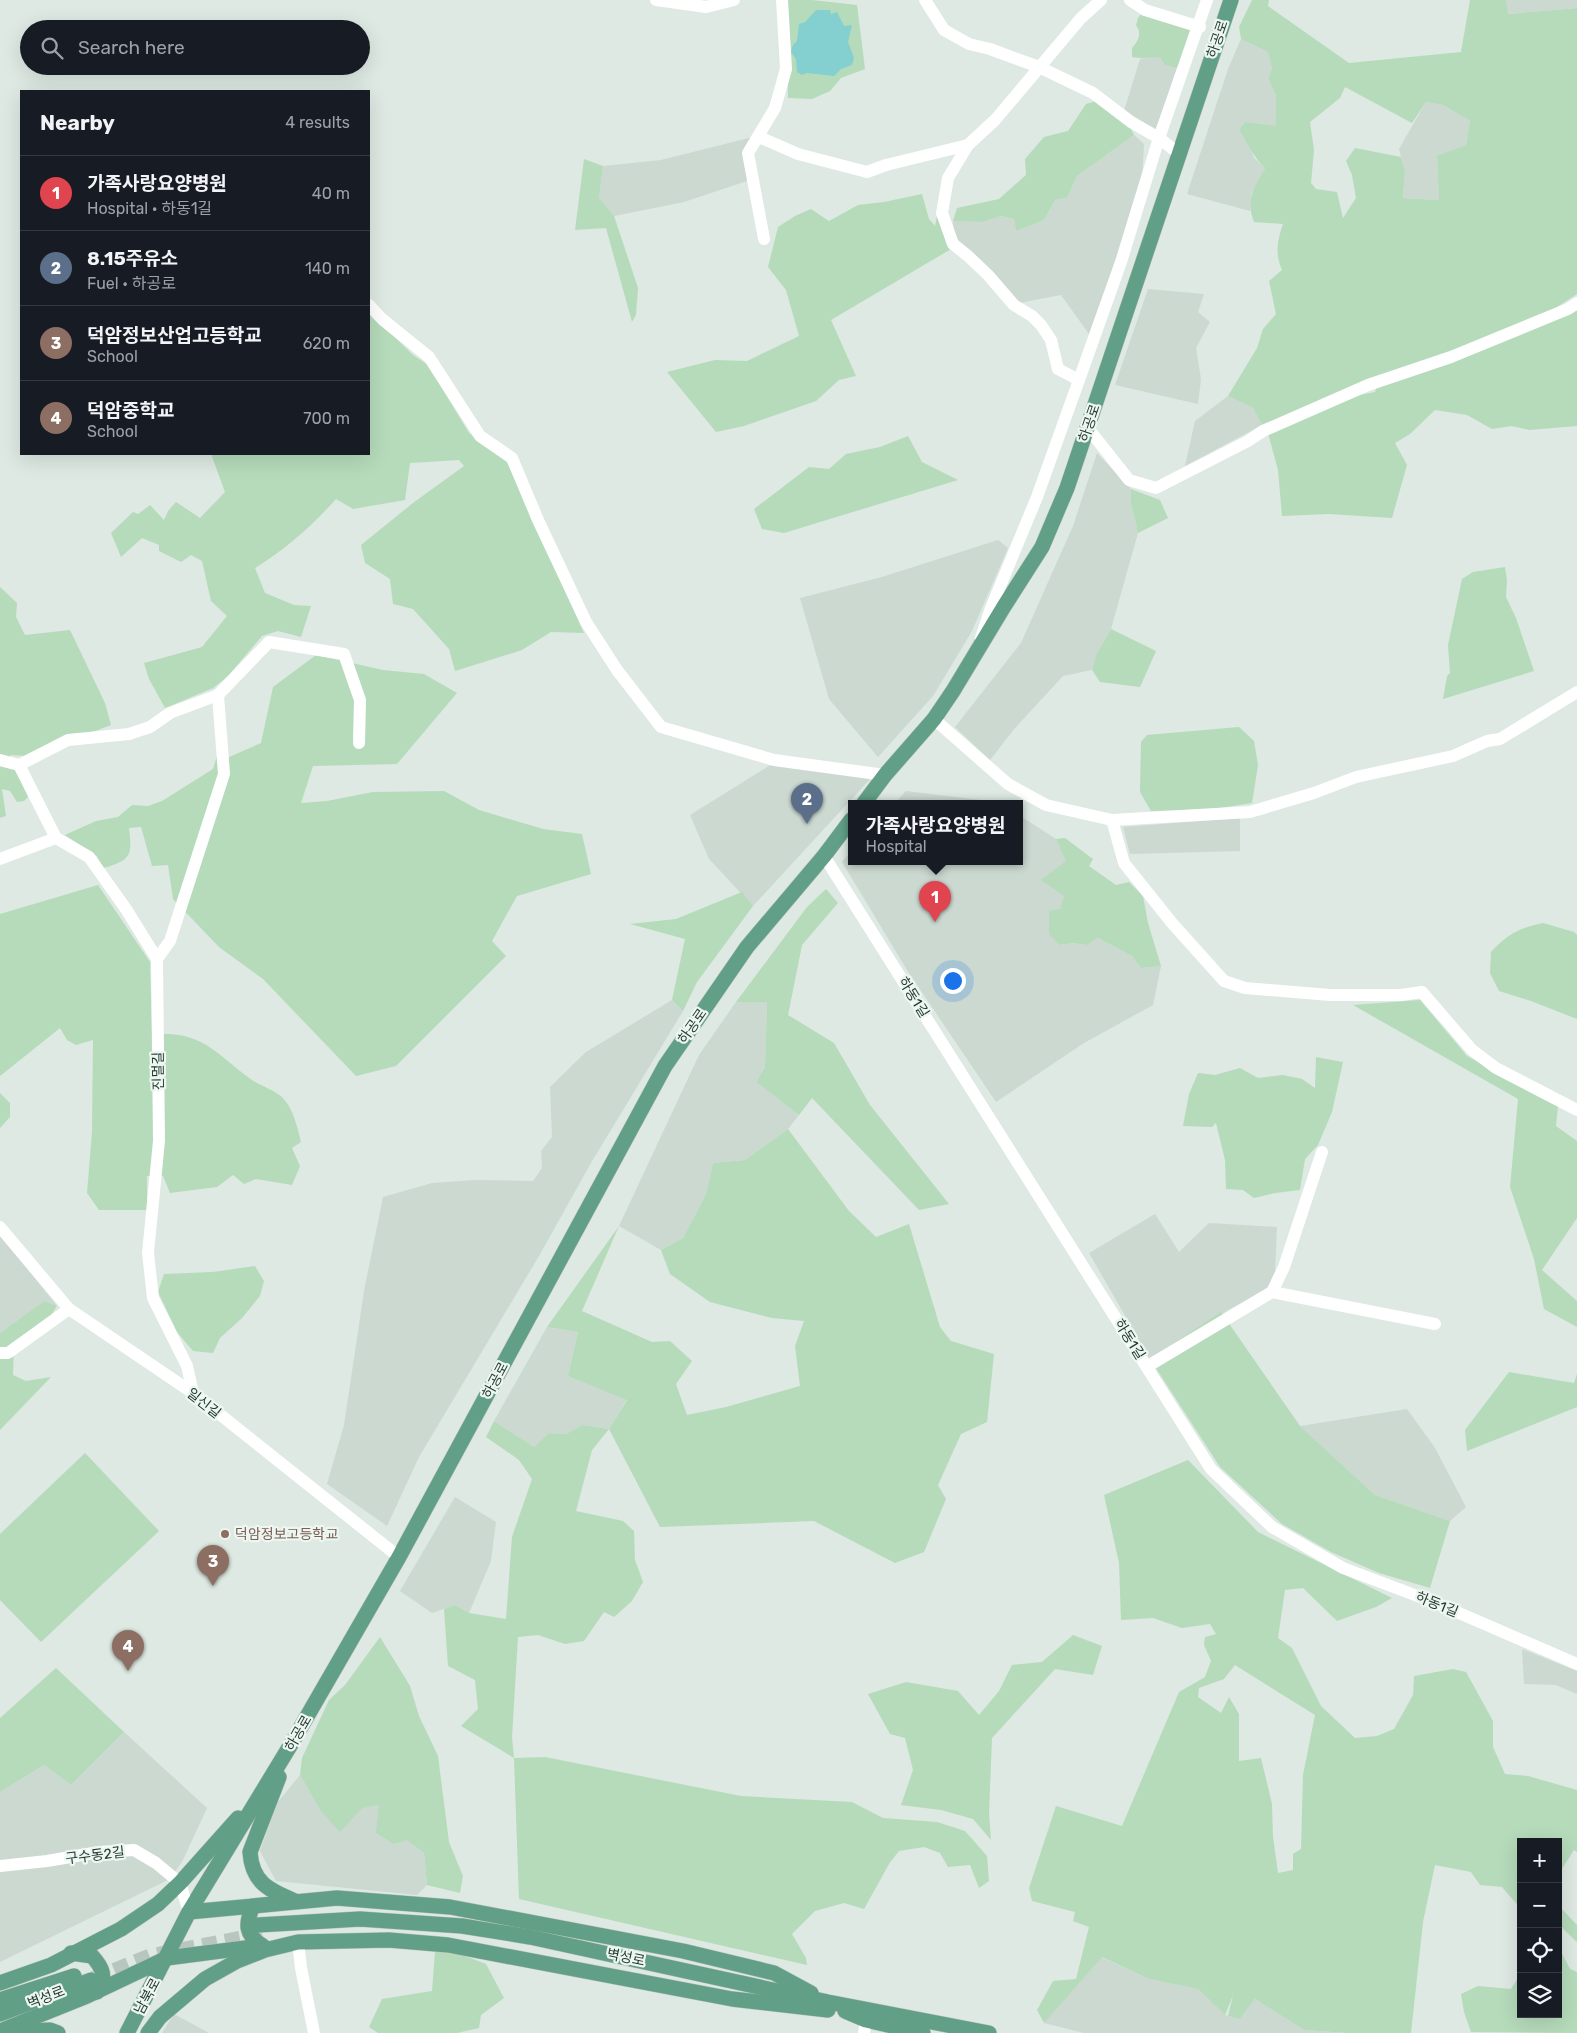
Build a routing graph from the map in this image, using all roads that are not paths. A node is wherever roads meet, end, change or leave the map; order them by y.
1 (656, 0) edge
2 (734, 0) edge
3 (782, 0) edge
4 (925, 0) edge
5 (1101, 0) edge
6 (1130, 0) edge
7 (1207, 0) edge
8 (1231, 0) edge
9 (677, 1) edge
10 (1200, 27) junction
11 (1040, 67) junction
12 (759, 137) junction
13 (1159, 138) junction
14 (968, 145) junction
15 (1178, 153) junction
16 (764, 239) dead end
17 (1577, 303) edge
18 (370, 306) edge
19 (1079, 380) junction
20 (1087, 427) junction
21 (975, 654) junction
22 (1577, 692) edge
23 (218, 695) junction
24 (934, 719) junction
25 (359, 743) dead end
26 (0, 760) edge
27 (19, 765) junction
28 (885, 776) junction
29 (866, 800) edge
30 (1112, 820) junction
31 (848, 824) edge
32 (56, 838) junction
33 (824, 856) junction
34 (0, 859) edge
35 (157, 959) junction
36 (1577, 1110) edge
37 (1322, 1152) dead end
38 (0, 1227) edge
39 (1272, 1292) junction
40 (69, 1309) junction
41 (1435, 1324) dead end
42 (0, 1353) edge
43 (1148, 1366) junction
44 (193, 1393) junction
45 (399, 1557) junction
46 (1577, 1664) edge
47 (290, 1746) junction
48 (262, 1791) junction
49 (0, 1866) edge
50 (180, 1883) junction
51 (296, 1902) junction
52 (252, 1906) junction
53 (189, 1912) junction
54 (261, 1935) junction
55 (298, 1942) junction
56 (71, 1953) junction
57 (167, 1958) junction
58 (92, 1981) junction
59 (0, 1983) edge
60 (0, 2000) edge
61 (828, 2002) junction
62 (851, 2013) junction
63 (0, 2014) edge
64 (865, 2027) edge
65 (0, 2032) edge
66 (58, 2033) edge
67 (127, 2033) edge
68 (148, 2033) edge
69 (314, 2033) edge
70 (923, 2033) edge
71 (989, 2033) edge

1 - 9 street
2 - 9 street
3 - 12 street
4 - 11 street
5 - 11 street
6 - 10 street
7 - 10 street
8 - 15 main road, 하공로
10 - 13 street
11 - 13 street
11 - 14 street
12 - 14 street
12 - 16 street
13 - 15 street
13 - 19 street
14 - 19 street
15 - 20 main road, 하공로
17 - 20 street
18 - 28 street
19 - 21 street
20 - 21 main road, 하공로
21 - 24 main road, 하공로
22 - 30 street
23 - 25 street
23 - 27 street
23 - 35 street
24 - 28 main road, 하공로
24 - 30 street
26 - 27 street
27 - 32 street
28 - 29 main road, 하공로
30 - 36 street
31 - 33 main road, 하공로
32 - 34 street
32 - 35 street
33 - 43 street, 하동1길
33 - 45 main road, 하공로
35 - 44 street, 진멀길
37 - 39 street
38 - 40 street, 일신길
39 - 41 street
39 - 43 street
40 - 42 street
40 - 44 street, 일신길
43 - 46 street, 하동1길
44 - 45 street, 일신길
45 - 47 main road, 하공로
47 - 48 main road, 하공로
47 - 51 main road
48 - 50 main road
48 - 53 main road, 하공로
49 - 50 street, 구수동2길
50 - 53 street
50 - 56 main road
51 - 52 main road
51 - 61 main road
52 - 53 main road
52 - 54 main road
53 - 57 main road, 하공로
54 - 55 main road
54 - 57 main road
54 - 61 main road, 벽성로
54 - 62 main road, 벽성로
55 - 62 main road
55 - 68 main road
55 - 69 street
56 - 58 main road
56 - 59 main road
57 - 58 main road
57 - 67 main road, 남북로
58 - 60 main road, 벽성로
58 - 63 main road, 벽성로
58 - 65 main road
61 - 71 main road, 벽성로
62 - 64 main road, 벽성로
64 - 70 main road, 벽성로
65 - 66 main road

